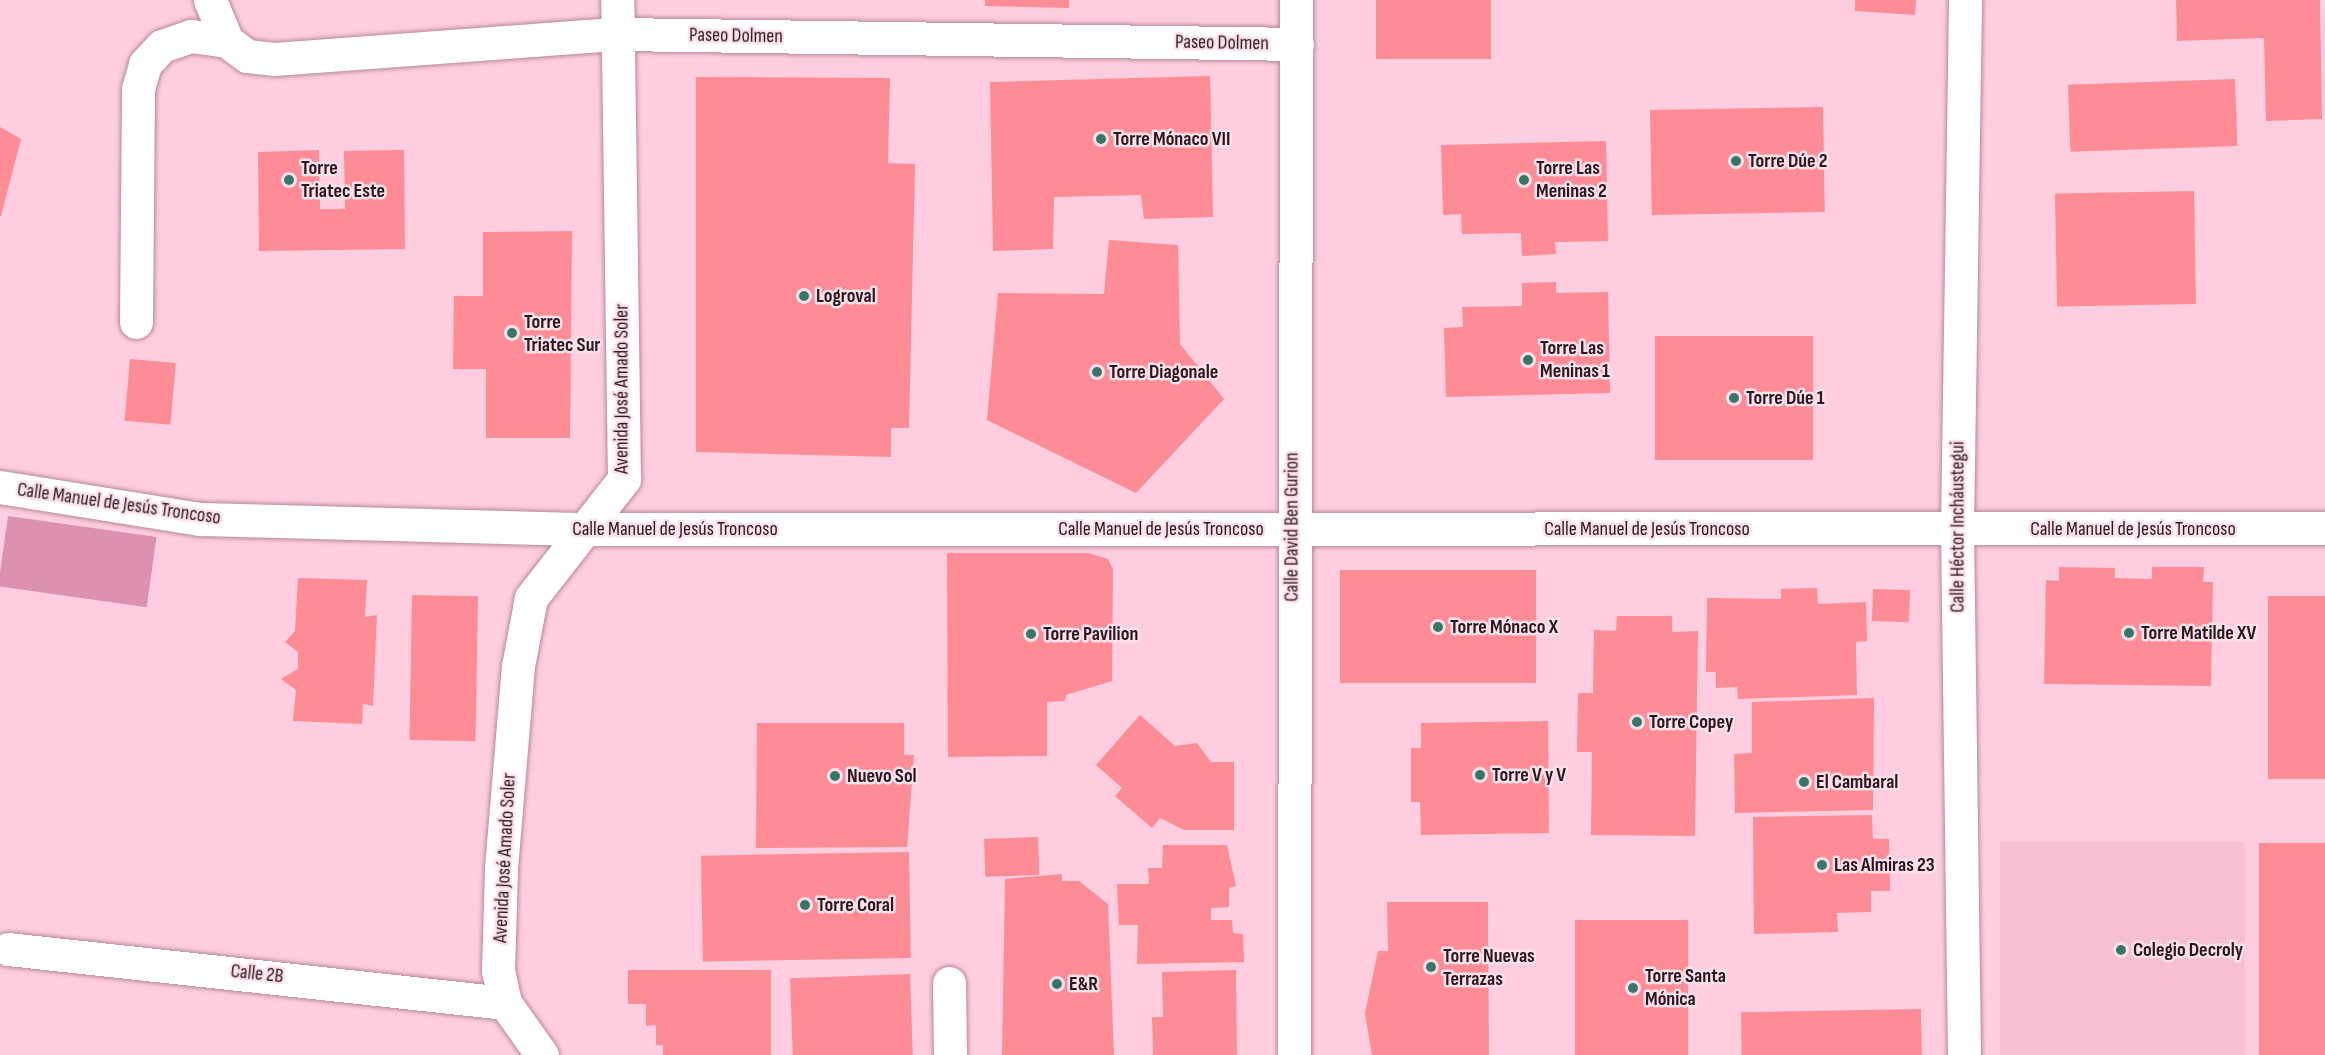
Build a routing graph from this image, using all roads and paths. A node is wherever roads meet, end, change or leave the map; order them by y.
1 (210, 0) edge
2 (617, 0) edge
3 (1296, 0) edge
4 (1965, 0) edge
5 (618, 34) junction
6 (227, 41) junction
7 (1297, 44) junction
8 (136, 322) dead end
9 (0, 487) edge
10 (2325, 528) edge
11 (590, 529) junction
12 (1291, 529) junction
13 (1957, 529) junction
14 (8, 949) dead end
15 (949, 983) dead end
16 (505, 1003) junction
17 (542, 1055) edge
18 (950, 1055) edge
19 (1294, 1055) edge
20 (1964, 1055) edge

1 - 6 street
2 - 5 street, Avenida José Amado Soler
3 - 7 street, Calle David Ben Gurion
4 - 13 street, Calle Héctor Incháustegui
5 - 6 street, Paseo Dolmen
5 - 7 street, Paseo Dolmen
5 - 11 street, Avenida José Amado Soler
6 - 8 street
7 - 12 street, Calle David Ben Gurion
9 - 11 street, Calle Manuel de Jesús Troncoso
10 - 13 street, Calle Manuel de Jesús Troncoso
11 - 12 street, Calle Manuel de Jesús Troncoso
11 - 16 street, Avenida José Amado Soler
12 - 13 street, Calle Manuel de Jesús Troncoso
12 - 19 street, Calle David Ben Gurion
13 - 20 street, Calle Héctor Incháustegui
14 - 16 street, Calle 2B
15 - 18 street
16 - 17 street, Avenida José Amado Soler

